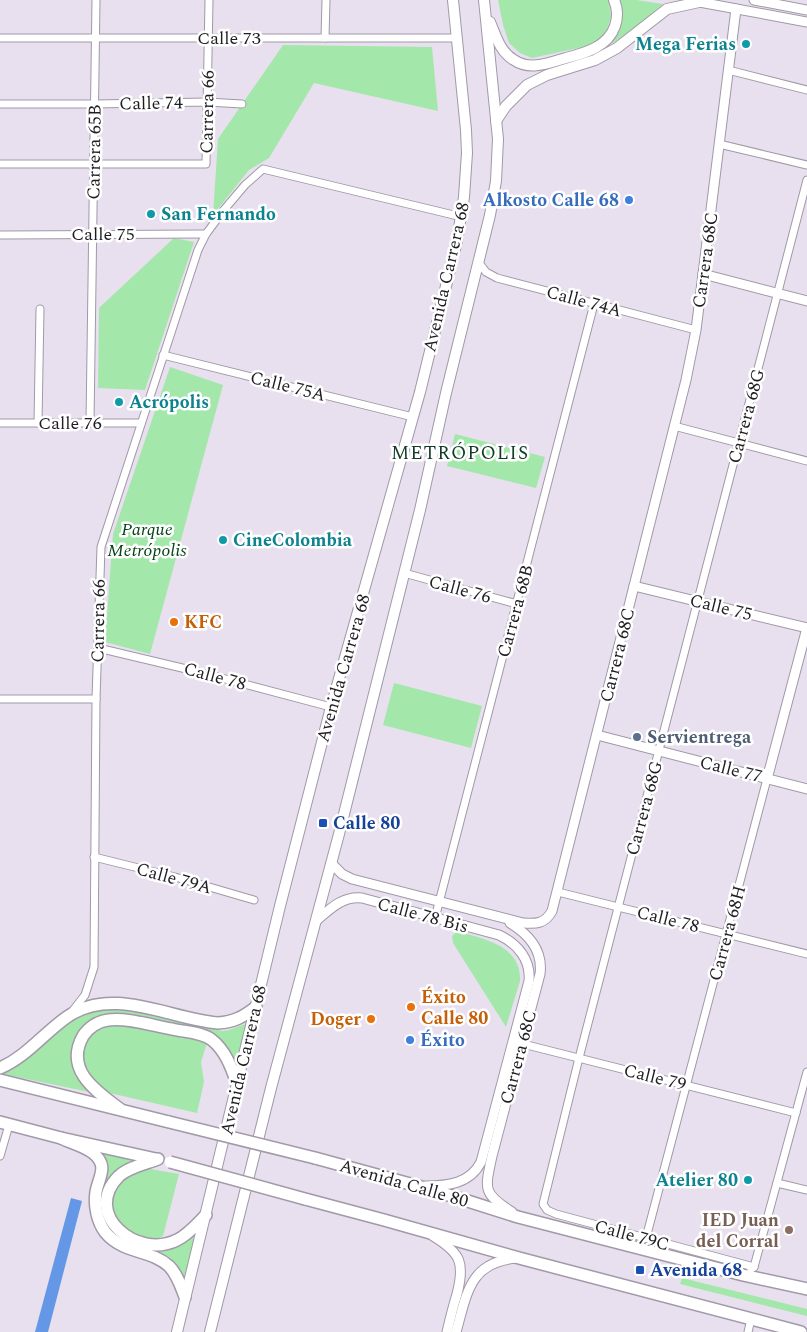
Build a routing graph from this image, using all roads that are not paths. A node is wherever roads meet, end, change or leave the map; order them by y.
1 (96, 0) edge
2 (209, 0) edge
3 (326, 0) edge
4 (453, 0) edge
5 (484, 0) edge
6 (614, 0) edge
7 (754, 0) edge
8 (695, 1) edge
9 (779, 2) edge
10 (736, 9) junction
11 (807, 10) edge
12 (485, 11) junction
13 (807, 22) edge
14 (0, 38) edge
15 (96, 38) junction
16 (208, 38) junction
17 (325, 38) junction
18 (458, 38) junction
19 (728, 70) junction
20 (807, 90) edge
21 (207, 102) junction
22 (0, 104) edge
23 (94, 104) junction
24 (242, 104) dead end
25 (496, 121) junction
26 (719, 144) junction
27 (0, 164) edge
28 (94, 164) junction
29 (807, 164) edge
30 (807, 180) edge
31 (462, 218) junction
32 (93, 234) junction
33 (206, 234) junction
34 (0, 235) edge
35 (479, 263) junction
36 (703, 274) junction
37 (778, 293) junction
38 (807, 301) edge
39 (594, 304) junction
40 (40, 309) dead end
41 (696, 330) junction
42 (163, 355) junction
43 (413, 417) junction
44 (0, 423) edge
45 (38, 423) junction
46 (90, 423) junction
47 (140, 423) junction
48 (674, 426) junction
49 (739, 443) junction
50 (807, 460) edge
51 (404, 573) junction
52 (634, 586) junction
53 (698, 601) junction
54 (517, 604) junction
55 (807, 628) edge
56 (98, 648) junction
57 (0, 699) edge
58 (96, 699) junction
59 (331, 707) junction
60 (597, 735) junction
61 (659, 751) junction
62 (767, 779) junction
63 (807, 789) edge
64 (94, 857) junction
65 (331, 863) junction
66 (558, 892) junction
67 (254, 900) dead end
68 (439, 902) junction
69 (618, 907) junction
70 (435, 918) junction
71 (502, 918) junction
72 (316, 921) junction
73 (726, 934) junction
74 (807, 954) edge
75 (526, 960) joint
76 (256, 1007) junction
77 (69, 1016) junction
78 (518, 1042) junction
79 (579, 1058) junction
80 (0, 1068) edge
81 (807, 1072) edge
82 (0, 1080) edge
83 (686, 1085) junction
84 (805, 1085) edge
85 (238, 1086) junction
86 (120, 1109) junction
87 (796, 1113) junction
88 (4, 1124) edge
89 (61, 1138) junction
90 (490, 1149) junction
91 (0, 1156) edge
92 (158, 1159) junction
93 (777, 1183) junction
94 (415, 1186) junction
95 (807, 1190) edge
96 (543, 1204) joint
97 (206, 1215) junction
98 (518, 1217) junction
99 (424, 1231) junction
100 (602, 1232) junction
101 (646, 1238) junction
102 (519, 1258) junction
103 (754, 1268) junction
104 (743, 1275) junction
105 (807, 1290) edge
106 (185, 1297) junction
107 (751, 1319) junction
108 (177, 1332) edge
109 (210, 1332) edge
110 (447, 1332) edge
111 (456, 1332) edge
112 (748, 1332) edge
113 (801, 1332) edge

1 - 15 street, Carrera 65B
2 - 16 street, Carrera 66
3 - 17 street
4 - 18 main road, Avenida Carrera 68
5 - 12 main road, Avenida Carrera 68
6 - 12 main road
7 - 9 street
8 - 10 street
8 - 25 main road
9 - 11 street
10 - 13 street
10 - 19 street, Carrera 68C
12 - 25 main road, Avenida Carrera 68
14 - 15 street, Calle 73
15 - 16 street, Calle 73
15 - 23 street, Carrera 65B
16 - 17 street, Calle 73
16 - 21 street, Carrera 66
17 - 18 street, Calle 73
18 - 31 main road, Avenida Carrera 68
19 - 20 street
19 - 26 street, Carrera 68C
21 - 23 street, Calle 74
21 - 24 street, Calle 74
21 - 28 street, Carrera 66
22 - 23 street, Calle 74
23 - 28 street, Carrera 65B
25 - 35 main road, Avenida Carrera 68
26 - 29 street
26 - 36 street, Carrera 68C
27 - 28 street
28 - 32 street, Carrera 65B
30 - 37 street, Carrera 68G
31 - 33 street, Carrera 66
31 - 43 main road, Avenida Carrera 68
32 - 33 street, Calle 75
32 - 34 street, Calle 75
32 - 46 street, Carrera 65B
33 - 42 street, Carrera 66
35 - 39 street, Calle 74A
35 - 51 main road, Avenida Carrera 68
36 - 37 street
36 - 41 street, Carrera 68C
37 - 38 street
37 - 49 street, Carrera 68G
39 - 41 street, Calle 74A
39 - 54 street, Carrera 68B
40 - 45 street
41 - 48 street, Carrera 68C
42 - 43 street, Calle 75A
42 - 47 street, Carrera 66
43 - 59 main road, Avenida Carrera 68
44 - 45 street, Calle 76
45 - 46 street, Calle 76
46 - 47 street, Calle 76
47 - 56 street, Carrera 66
48 - 49 street
48 - 52 street, Carrera 68C
49 - 50 street
49 - 53 street, Carrera 68G
51 - 54 street, Calle 76
51 - 65 main road, Avenida Carrera 68
52 - 53 street, Calle 75
52 - 60 street, Carrera 68C
53 - 55 street, Calle 75
53 - 61 street, Carrera 68G
54 - 68 street, Carrera 68B
55 - 62 street, Carrera 68H
56 - 58 street, Carrera 66
56 - 59 street, Calle 78
57 - 58 street
58 - 64 street, Carrera 66
59 - 76 main road, Avenida Carrera 68
60 - 61 street, Calle 77
60 - 66 street, Carrera 68C
61 - 62 street, Calle 77
61 - 69 street, Carrera 68G
62 - 63 street, Calle 77
62 - 73 street, Carrera 68H
64 - 67 street, Calle 79A
64 - 77 street, Carrera 66
65 - 68 street, Calle 78 Bis
65 - 72 main road, Avenida Carrera 68
66 - 69 street, Calle 78
66 - 71 street, Carrera 68C
68 - 70 street, Carrera 68B
68 - 71 street, Calle 78 Bis
69 - 73 street, Calle 78
69 - 79 street, Carrera 68G
70 - 72 street, Calle 78 Bis
70 - 75 street, Calle 78 Bis
71 - 78 street, Carrera 68C
72 - 109 main road, Avenida Carrera 68
73 - 74 street, Calle 78
73 - 83 street, Carrera 68H
75 - 78 street, Carrera 68C
76 - 77 highway
76 - 85 main road, Avenida Carrera 68
77 - 80 highway
78 - 79 street, Calle 79
78 - 90 street, Carrera 68C
79 - 83 street, Calle 79
79 - 96 street, Carrera 68G
81 - 84 street
82 - 86 highway, Avenida Calle 80
83 - 87 street, Calle 79
83 - 101 street, Carrera 68H
84 - 87 street
85 - 86 highway
85 - 97 main road, Avenida Carrera 68
86 - 94 highway, Avenida Calle 80, bridge
87 - 93 street
88 - 89 highway
88 - 91 street
89 - 92 highway
89 - 106 highway
90 - 94 street, Carrera 68C
90 - 98 street, Carrera 68C
92 - 97 highway
92 - 99 highway, bridge
93 - 95 street
93 - 103 street
94 - 98 highway, Avenida Calle 80
96 - 100 street, Calle 79C
97 - 106 main road, Avenida Carrera 68
98 - 100 highway, Avenida Calle 80
99 - 102 highway
99 - 110 street
100 - 101 street, Calle 79C
100 - 104 highway, Avenida Calle 80
101 - 103 street, Calle 79C
102 - 107 highway
102 - 111 street
103 - 104 street
104 - 105 highway, Avenida Calle 80
106 - 108 main road, Avenida Carrera 68
107 - 112 street
107 - 113 highway

